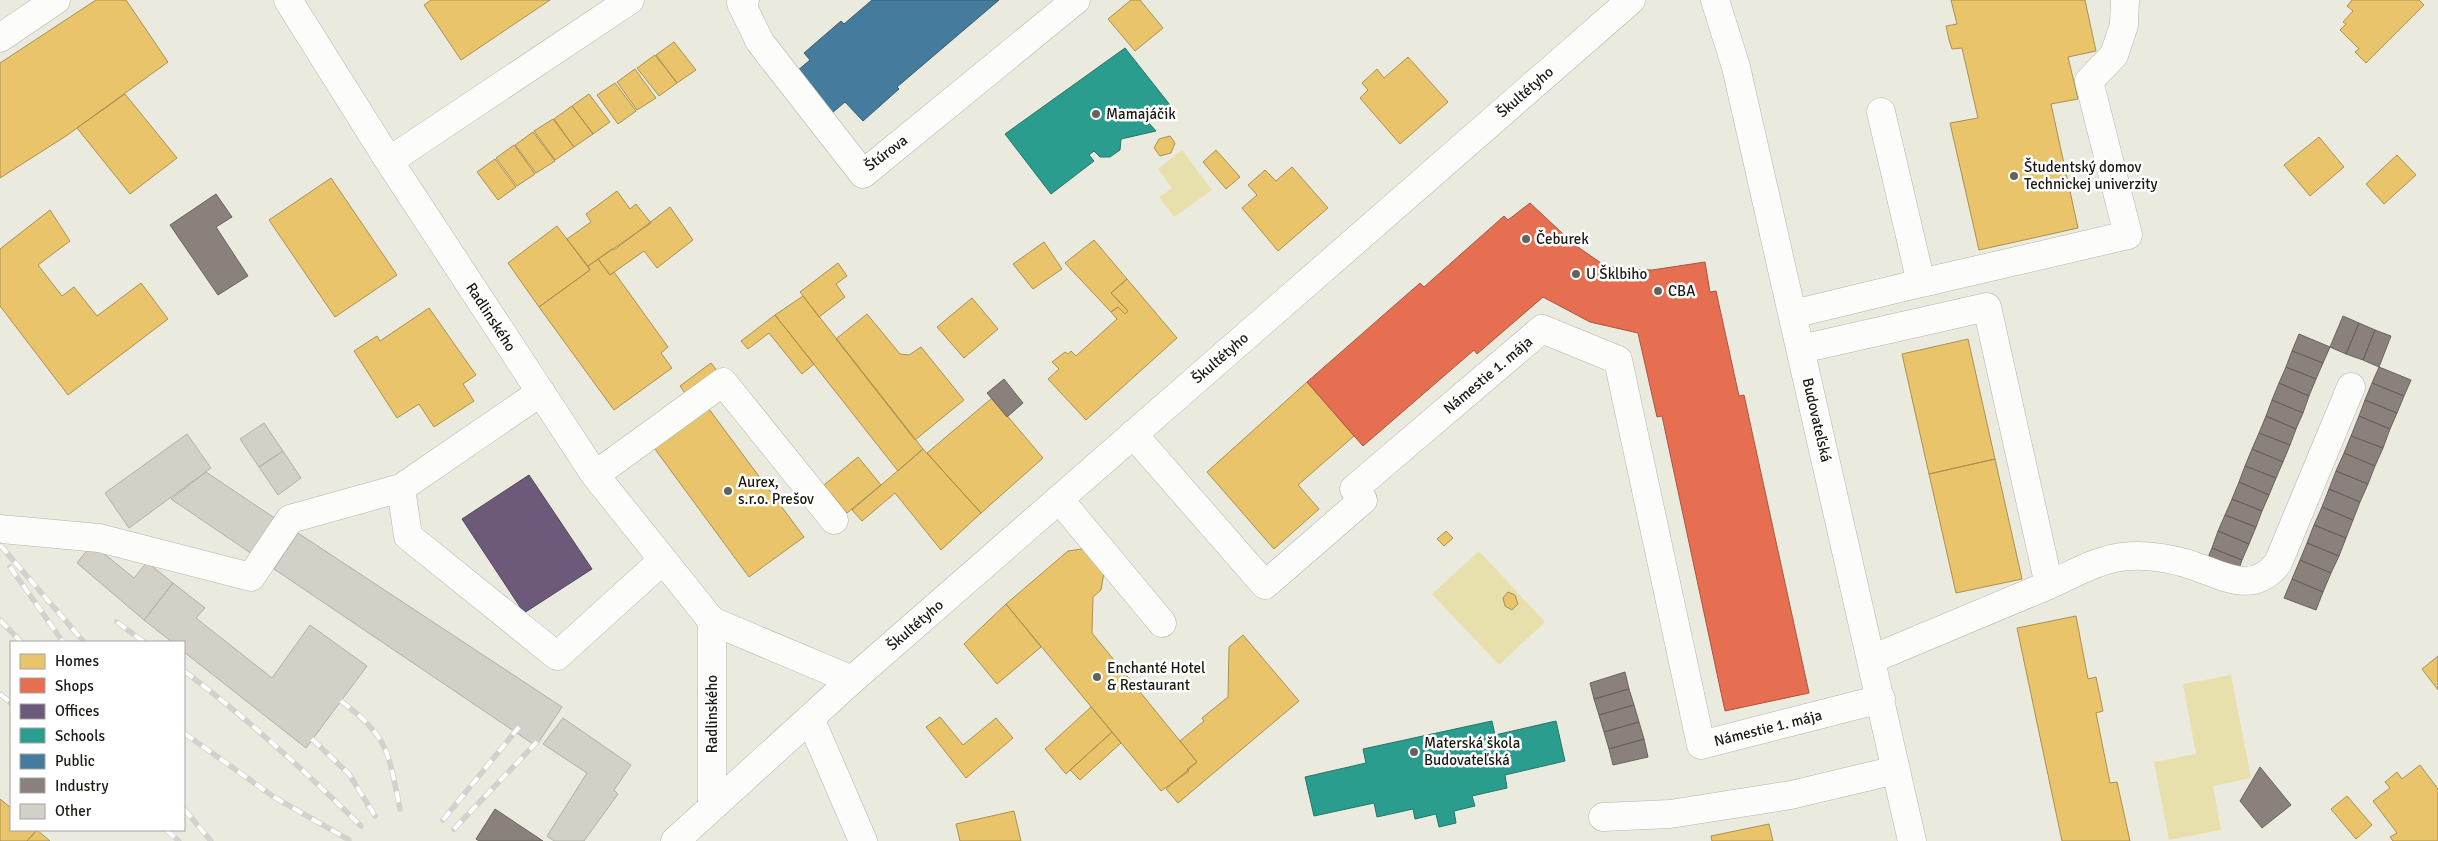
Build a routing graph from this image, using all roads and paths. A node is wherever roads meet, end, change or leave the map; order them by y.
1 (630, 0) edge
2 (745, 0) edge
3 (1076, 0) edge
4 (1631, 0) edge
5 (1715, 0) edge
6 (2124, 0) edge
7 (54, 1) edge
8 (294, 2) edge
9 (0, 38) edge
10 (1881, 112) dead end
11 (389, 161) junction
12 (1921, 283) junction
13 (1793, 314) junction
14 (1801, 349) junction
15 (2351, 387) dead end
16 (541, 392) junction
17 (1133, 434) junction
18 (595, 475) junction
19 (401, 488) junction
20 (1059, 498) junction
21 (834, 520) dead end
22 (0, 529) edge
23 (663, 560) junction
24 (2050, 585) junction
25 (712, 621) junction
26 (1162, 623) dead end
27 (1872, 660) junction
28 (852, 680) junction
29 (1881, 699) junction
30 (810, 718) junction
31 (1896, 770) junction
32 (712, 806) junction
33 (1604, 817) dead end
34 (675, 841) edge
35 (863, 841) edge
36 (1912, 841) edge

1 - 11 street
2 - 3 street, Štúrova
4 - 17 street, Škultétyho
5 - 13 street, Budovateľská
6 - 12 street
7 - 9 street
8 - 11 street, Radlinského
10 - 12 street
11 - 16 street, Radlinského
12 - 13 street
13 - 14 street, Budovateľská
14 - 24 street
14 - 27 street, Budovateľská
15 - 24 street
16 - 18 street, Radlinského
16 - 19 street
17 - 20 street, Škultétyho
17 - 29 street, Námestie 1. mája
18 - 21 street
18 - 23 street, Radlinského
19 - 22 street
19 - 23 street
20 - 26 street
20 - 28 street, Škultétyho
23 - 25 street, Radlinského
24 - 27 street
25 - 28 street, Radlinského
25 - 32 street, Radlinského
27 - 29 street, Budovateľská
28 - 30 street, Škultétyho
29 - 31 street, Budovateľská
30 - 32 street, Škultétyho
30 - 35 street
31 - 33 street
31 - 36 street, Budovateľská
32 - 34 street, Škultétyho

